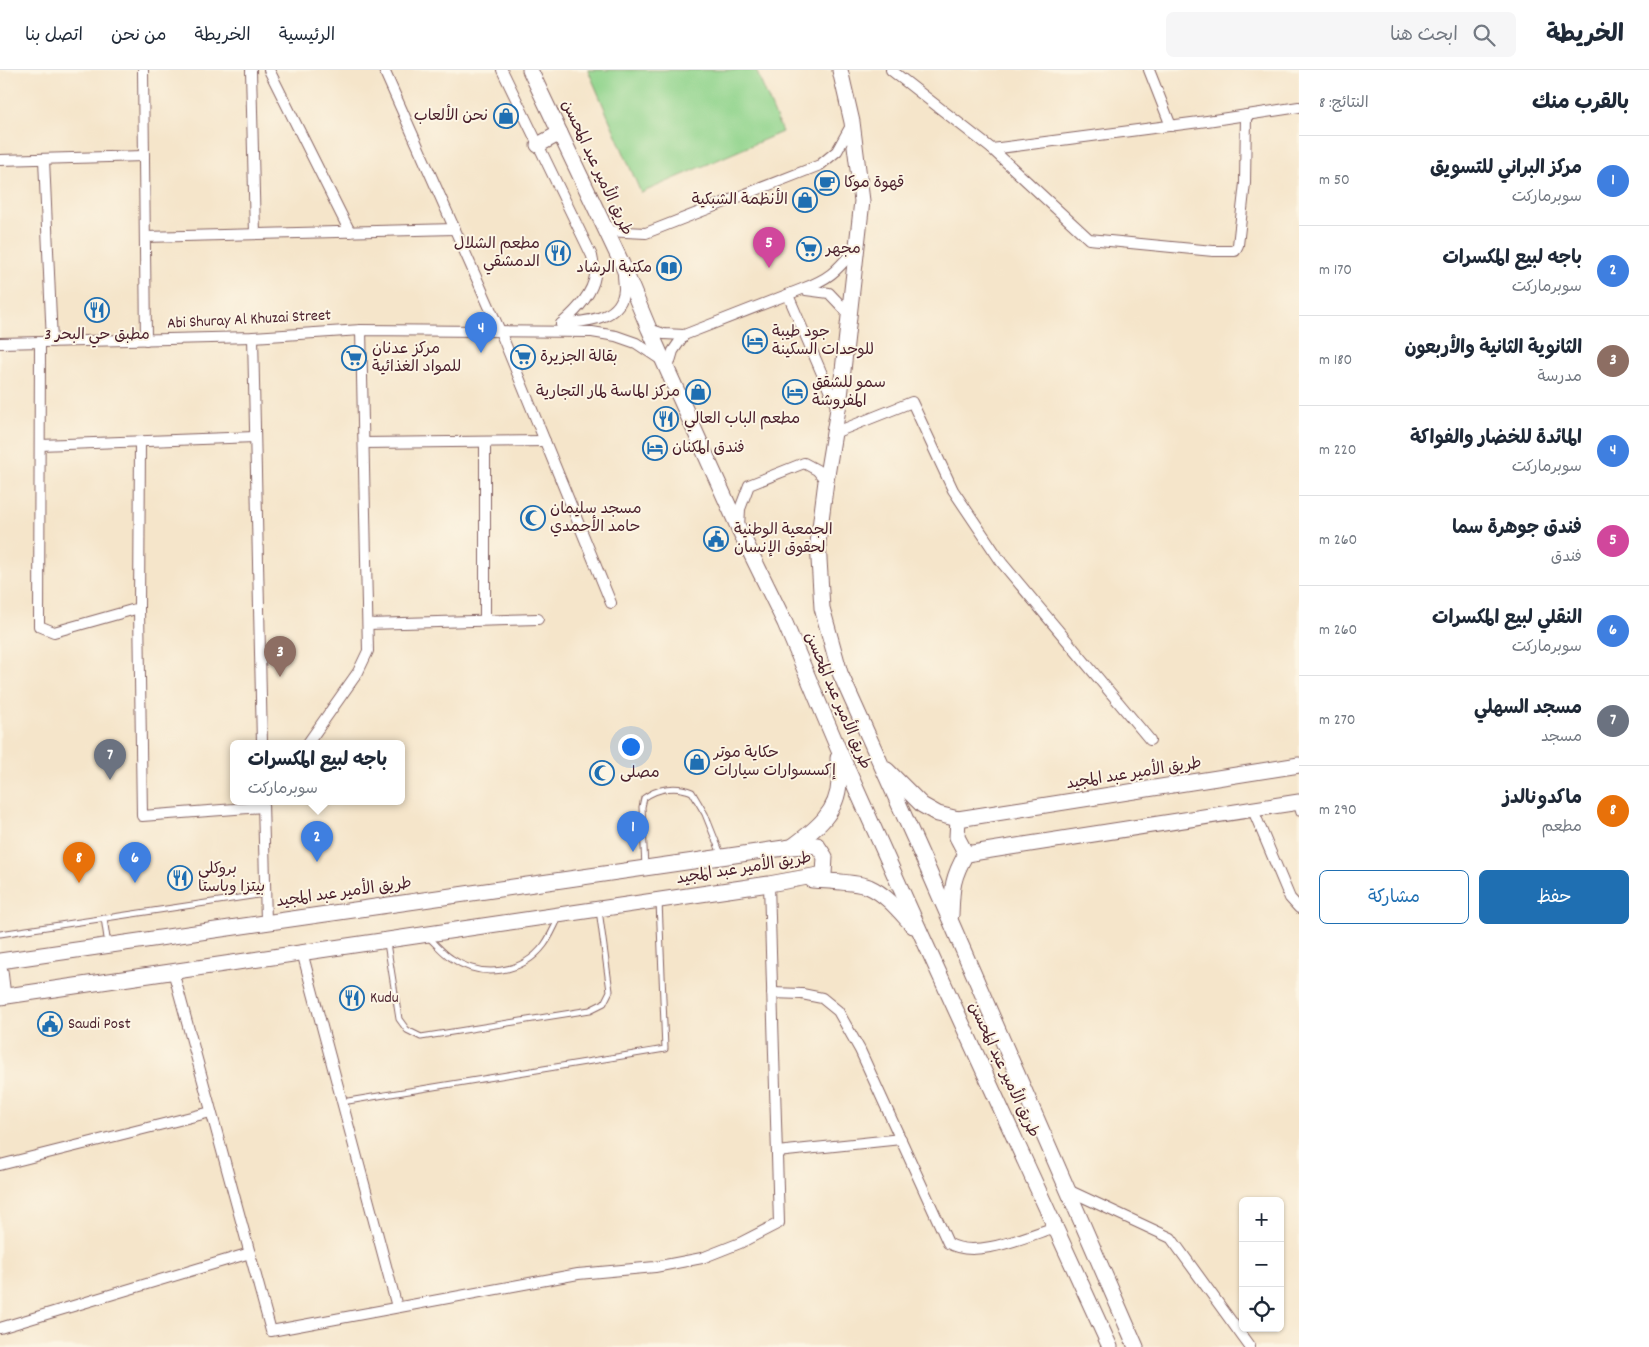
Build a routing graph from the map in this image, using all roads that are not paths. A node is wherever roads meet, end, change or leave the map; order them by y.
1 (143, 70) edge
2 (251, 70) edge
3 (269, 70) edge
4 (384, 70) edge
5 (502, 70) edge
6 (530, 70) edge
7 (840, 70) edge
8 (891, 70) edge
9 (1149, 70) edge
10 (1299, 107) edge
11 (1246, 115) junction
12 (852, 122) junction
13 (1171, 126) junction
14 (560, 133) junction
15 (538, 145) junction
16 (992, 149) junction
17 (144, 156) junction
18 (44, 159) junction
19 (0, 160) edge
20 (455, 229) junction
21 (606, 231) junction
22 (350, 232) junction
23 (255, 234) junction
24 (145, 237) junction
25 (856, 248) junction
26 (622, 264) junction
27 (802, 289) junction
28 (788, 295) junction
29 (850, 314) junction
30 (561, 324) junction
31 (649, 329) junction
32 (361, 330) junction
33 (500, 331) junction
34 (684, 334) junction
35 (253, 337) junction
36 (146, 340) junction
37 (40, 342) junction
38 (52, 342) junction
39 (0, 344) edge
40 (667, 366) junction
41 (838, 411) junction
42 (834, 433) junction
43 (255, 437) junction
44 (545, 441) junction
45 (140, 442) junction
46 (485, 442) junction
47 (364, 443) junction
48 (40, 445) junction
49 (826, 481) junction
50 (739, 529) junction
51 (611, 603) dead end
52 (140, 608) junction
53 (538, 619) dead end
54 (485, 620) junction
55 (368, 624) junction
56 (262, 740) edge
57 (310, 740) edge
58 (1150, 740) dead end
59 (837, 746) junction
60 (880, 763) junction
61 (1299, 765) edge
62 (253, 805) edge
63 (263, 805) edge
64 (1298, 806) edge
65 (1253, 810) junction
66 (958, 819) junction
67 (791, 847) junction
68 (966, 854) junction
69 (722, 857) junction
70 (645, 868) junction
71 (795, 879) junction
72 (769, 884) junction
73 (265, 894) junction
74 (659, 900) junction
75 (1299, 908) edge
76 (599, 909) junction
77 (561, 914) junction
78 (104, 918) junction
79 (266, 922) junction
80 (951, 922) junction
81 (0, 934) edge
82 (426, 935) junction
83 (922, 936) junction
84 (386, 940) junction
85 (108, 945) junction
86 (302, 952) junction
87 (0, 961) edge
88 (173, 971) junction
89 (0, 972) edge
90 (772, 993) junction
91 (1, 996) edge
92 (342, 1102) junction
93 (212, 1112) junction
94 (901, 1139) junction
95 (777, 1152) junction
96 (0, 1165) edge
97 (1068, 1190) junction
98 (1056, 1227) junction
99 (250, 1253) junction
100 (397, 1307) junction
101 (0, 1328) edge
102 (1110, 1347) edge
103 (1136, 1347) edge
104 (1250, 1347) edge

1 - 17 street
2 - 23 street
3 - 22 street
4 - 20 street
5 - 15 street
6 - 14 main road, طريق الأمير عبد المحسن
7 - 12 main road, طريق الأمير عبد المحسن
8 - 16 street
9 - 13 street
10 - 11 street
11 - 13 street
11 - 16 street
12 - 21 street
12 - 25 main road, طريق الأمير عبد المحسن
13 - 16 street
14 - 15 main road
14 - 21 main road, طريق الأمير عبد المحسن
15 - 30 street
17 - 18 street
17 - 24 street
18 - 19 street
18 - 38 street
20 - 22 street
20 - 33 street
21 - 26 main road, طريق الأمير عبد المحسن
22 - 23 street
23 - 24 street
24 - 36 street
25 - 27 street
25 - 29 main road, طريق الأمير عبد المحسن
26 - 30 street
26 - 31 main road, طريق الأمير عبد المحسن
27 - 28 street
27 - 29 street
28 - 34 street
28 - 41 street
29 - 41 main road, طريق الأمير عبد المحسن
30 - 33 street
31 - 34 street
31 - 40 main road, طريق الأمير عبد المحسن
32 - 33 street, Abi Shuray Al Khuzai Street
32 - 35 street, Abi Shuray Al Khuzai Street
32 - 47 street
33 - 40 street
33 - 44 street
34 - 40 street
35 - 36 street, Abi Shuray Al Khuzai Street
35 - 43 street
36 - 38 street, Abi Shuray Al Khuzai Street
37 - 38 street, Abi Shuray Al Khuzai Street
37 - 39 street, Abi Shuray Al Khuzai Street
37 - 48 street
40 - 50 main road, طريق الأمير عبد المحسن
41 - 42 main road, طريق الأمير عبد المحسن
42 - 49 main road, طريق الأمير عبد المحسن
42 - 58 street
43 - 45 street
43 - 56 street
44 - 46 street
44 - 51 street
45 - 48 street
45 - 52 street
46 - 47 street
46 - 54 street
47 - 55 street
48 - 52 street
49 - 50 street
49 - 60 main road, طريق الأمير عبد المحسن
50 - 59 main road, طريق الأمير عبد المحسن
52 - 62 street
53 - 54 street
54 - 55 street
55 - 57 street
59 - 67 main road
59 - 83 main road, طريق الأمير عبد المحسن
60 - 66 main road
60 - 80 main road, طريق الأمير عبد المحسن
61 - 66 main road, طريق الأمير عبد المجيد
63 - 73 street
64 - 65 main road
65 - 68 main road
65 - 75 street
66 - 68 main road
67 - 69 main road, طريق الأمير عبد المجيد
67 - 71 main road, طريق الأمير عبد المجيد
68 - 80 main road
69 - 70 main road, طريق الأمير عبد المجيد
69 - 70 lane
70 - 79 main road, طريق الأمير عبد المجيد
71 - 72 main road, طريق الأمير عبد المجيد
71 - 83 main road
72 - 74 main road, طريق الأمير عبد المجيد
72 - 90 street
73 - 78 lane
73 - 79 street
74 - 76 main road, طريق الأمير عبد المجيد
74 - 92 lane
76 - 77 main road, طريق الأمير عبد المجيد
76 - 84 lane
77 - 82 main road, طريق الأمير عبد المجيد
77 - 82 lane
78 - 81 lane
78 - 85 lane
79 - 85 main road, طريق الأمير عبد المجيد
80 - 97 main road, طريق الأمير عبد المحسن
82 - 84 main road, طريق الأمير عبد المجيد
83 - 98 main road, طريق الأمير عبد المحسن
84 - 86 main road, طريق الأمير عبد المجيد
85 - 87 main road, طريق الأمير عبد المجيد
86 - 88 main road, طريق الأمير عبد المجيد
86 - 92 street
88 - 91 main road, طريق الأمير عبد المجيد
88 - 93 street
89 - 91 main road
90 - 94 street
90 - 95 street
92 - 100 street
93 - 96 street
93 - 99 street
94 - 95 street
94 - 98 street
95 - 100 street
97 - 103 main road, طريق الأمير عبد المحسن
97 - 104 street
98 - 102 main road, طريق الأمير عبد المحسن
99 - 100 street
99 - 101 street

